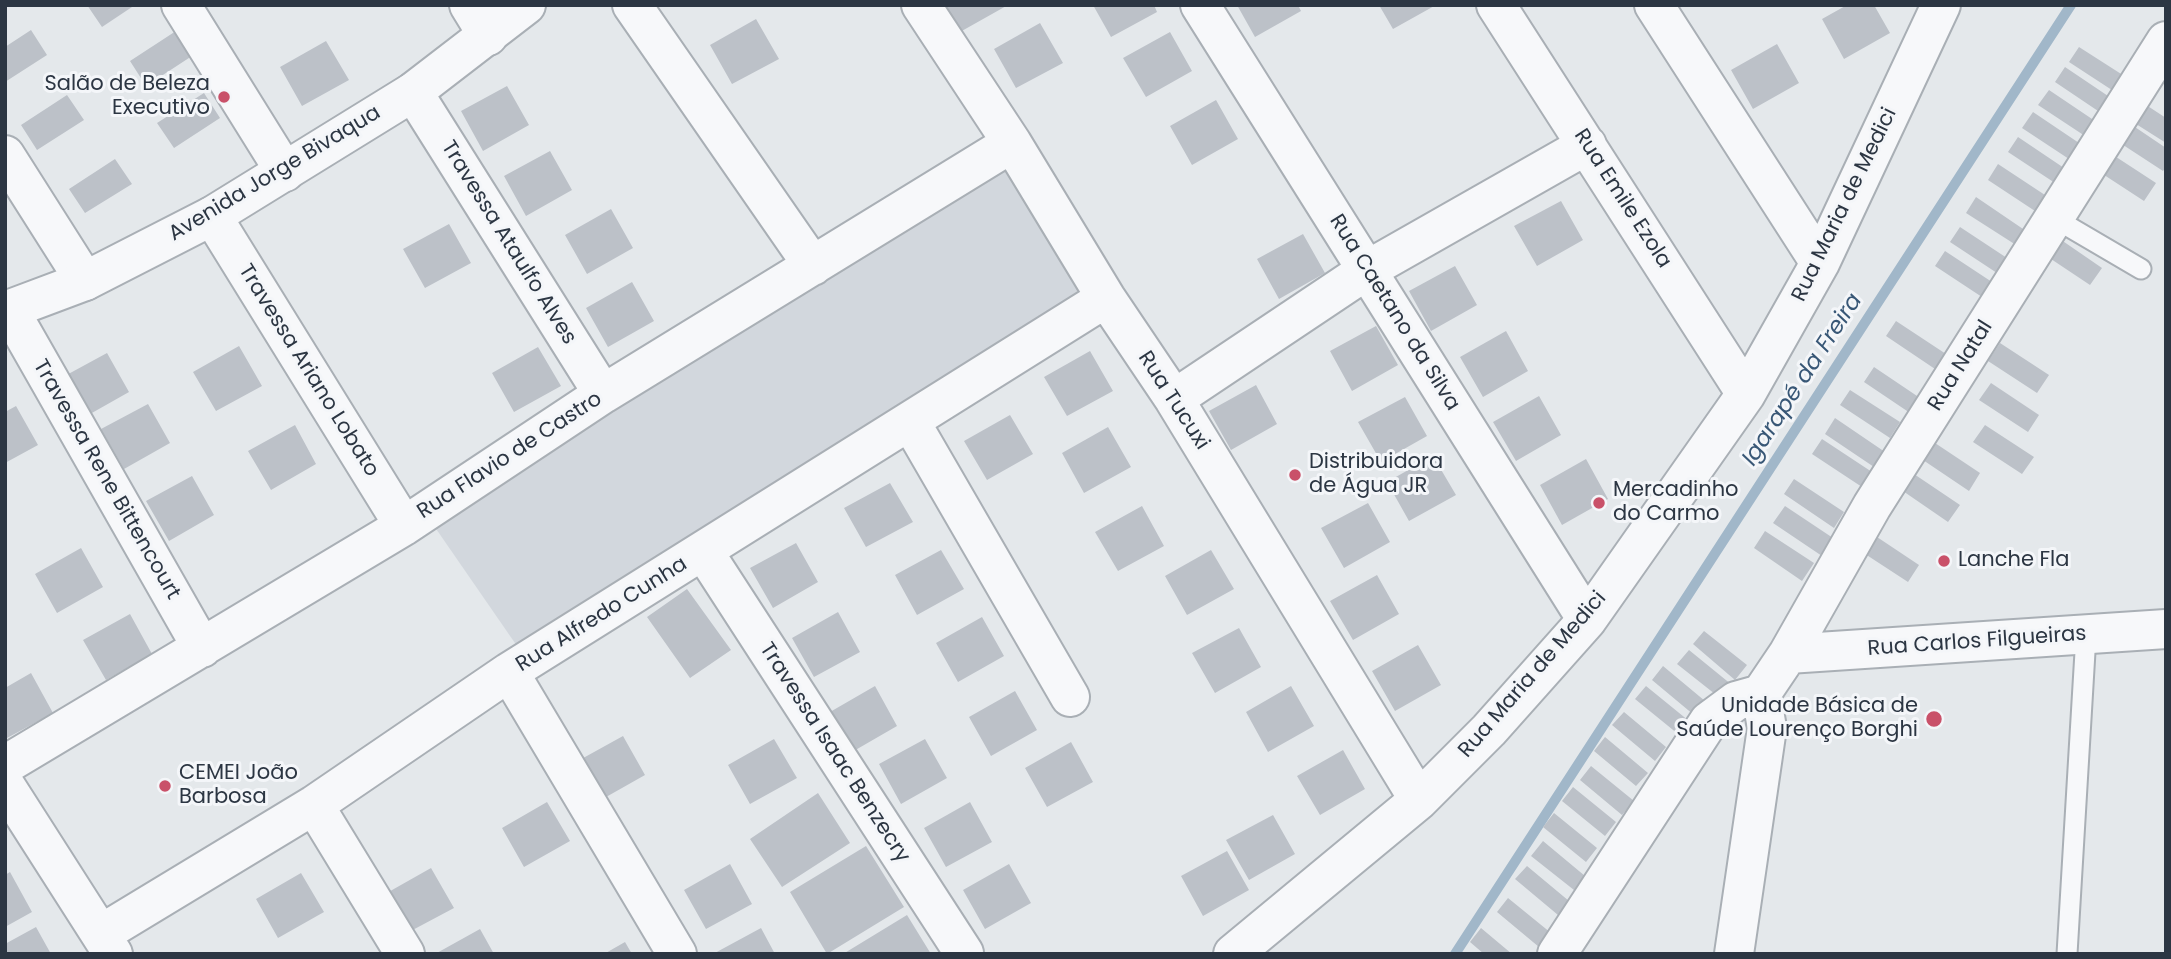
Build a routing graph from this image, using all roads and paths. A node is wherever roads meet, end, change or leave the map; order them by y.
1 (181, 5) edge
2 (526, 5) edge
3 (632, 5) edge
4 (921, 5) edge
5 (1200, 5) edge
6 (1496, 5) edge
7 (1654, 5) edge
8 (1941, 5) edge
9 (478, 20) edge
10 (2166, 41) edge
11 (413, 92) junction
12 (1012, 143) junction
13 (1587, 145) junction
14 (5, 156) edge
15 (285, 172) junction
16 (212, 216) junction
17 (2054, 218) junction
18 (1821, 263) junction
19 (813, 266) junction
20 (2141, 269) dead end
21 (1367, 270) junction
22 (85, 281) junction
23 (1106, 298) junction
24 (8, 311) edge
25 (603, 394) junction
26 (1746, 394) junction
27 (1174, 399) junction
28 (910, 421) junction
29 (404, 526) junction
30 (704, 552) junction
31 (1587, 620) junction
32 (2166, 629) edge
33 (2086, 635) junction
34 (202, 648) junction
35 (1788, 654) junction
36 (509, 673) junction
37 (1761, 694) junction
38 (1070, 697) dead end
39 (5, 765) edge
40 (5, 785) edge
41 (1419, 800) junction
42 (314, 805) junction
43 (107, 944) edge
44 (964, 953) edge
45 (405, 954) edge
46 (677, 954) edge
47 (1233, 954) edge
48 (1557, 954) edge
49 (1734, 954) edge
50 (2067, 954) edge

1 - 15 street
2 - 9 street, Avenida Jorge Bivaqua
3 - 19 street
4 - 12 street, Rua Tucuxi
5 - 21 street, Rua Caetano da Silva
6 - 13 street, Rua Emile Ezola
7 - 18 street
8 - 18 street, Rua Maria de Medici
9 - 11 street, Avenida Jorge Bivaqua
10 - 17 street, Rua Natal
11 - 15 street, Avenida Jorge Bivaqua
11 - 25 street, Travessa Ataulfo Alves
12 - 19 street, Rua Flavio de Castro
12 - 23 street, Rua Tucuxi
13 - 21 street
13 - 26 street, Rua Emile Ezola
14 - 22 street
15 - 16 street, Avenida Jorge Bivaqua
16 - 22 street, Avenida Jorge Bivaqua
16 - 29 street, Travessa Ariano Lobato
17 - 20 lane
17 - 35 street, Rua Natal
18 - 26 street, Rua Maria de Medici
19 - 25 street, Rua Flavio de Castro
21 - 27 street
21 - 31 street, Rua Caetano da Silva
22 - 24 street, Avenida Jorge Bivaqua
23 - 27 street, Rua Tucuxi
23 - 28 street, Rua Alfredo Cunha
24 - 34 street, Travessa Rene Bittencourt
25 - 29 street, Rua Flavio de Castro
26 - 31 street, Rua Maria de Medici
27 - 41 street, Rua Tucuxi
28 - 30 street, Rua Alfredo Cunha
28 - 38 street
29 - 34 street, Rua Flavio de Castro
30 - 36 street, Rua Alfredo Cunha
30 - 44 street, Travessa Isaac Benzecry
31 - 41 street, Rua Maria de Medici
32 - 33 street, Rua Carlos Filgueiras
33 - 35 street, Rua Carlos Filgueiras
33 - 50 lane
34 - 39 street, Rua Flavio de Castro
35 - 37 street, Rua Natal
36 - 42 street, Rua Alfredo Cunha
36 - 46 street
37 - 48 street
37 - 49 street
40 - 43 street
41 - 47 street, Rua Maria de Medici
42 - 43 street, Rua Alfredo Cunha
42 - 45 street

